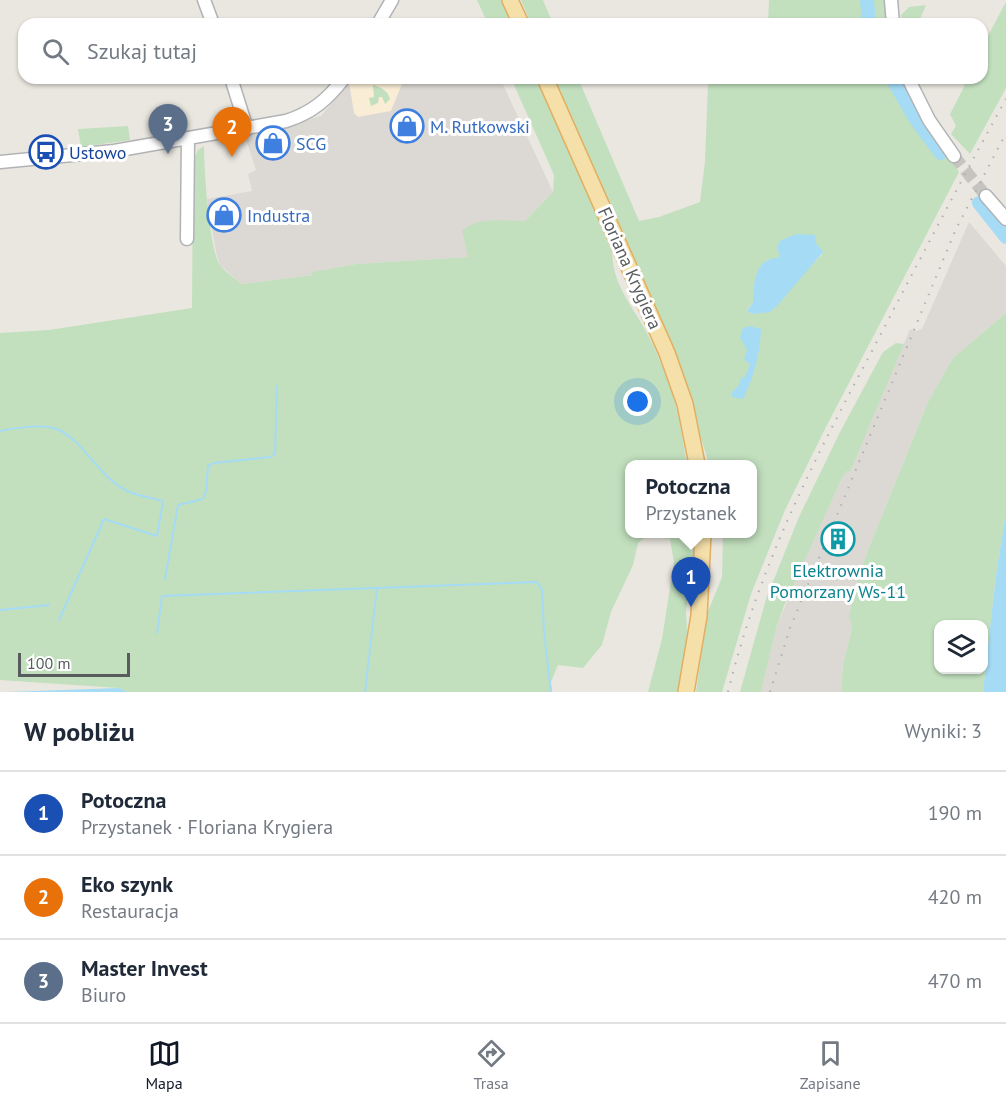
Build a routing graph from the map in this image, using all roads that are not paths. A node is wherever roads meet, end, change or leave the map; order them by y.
1 (204, 0) edge
2 (392, 0) edge
3 (510, 0) edge
4 (891, 0) edge
5 (211, 18) edge
6 (382, 18) edge
7 (518, 18) edge
8 (892, 18) edge
9 (233, 84) edge
10 (339, 84) edge
11 (548, 84) edge
12 (911, 84) edge
13 (247, 129) junction
14 (188, 138) junction
15 (954, 156) tunnel mouth
16 (0, 162) edge
17 (986, 196) tunnel mouth
18 (1006, 219) edge
19 (187, 239) dead end
20 (696, 460) edge
21 (703, 538) edge
22 (686, 692) edge

1 - 5 street
2 - 6 street
3 - 7 main road
4 - 8 street
9 - 13 street
10 - 13 street
11 - 20 main road, Floriana Krygiera
12 - 15 street
13 - 14 street
14 - 16 street
14 - 19 street
17 - 18 street
21 - 22 main road

